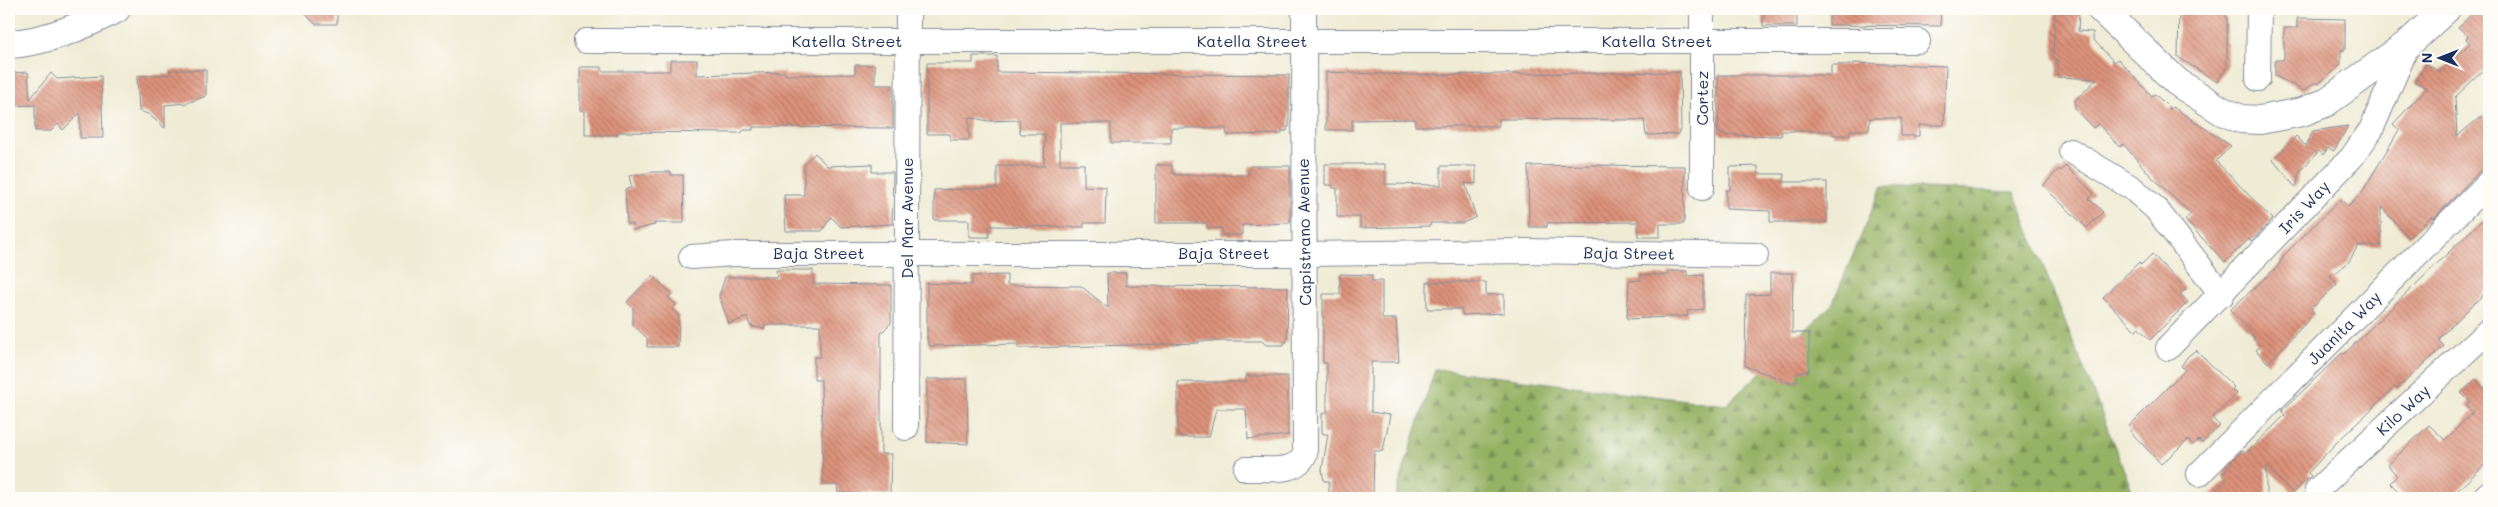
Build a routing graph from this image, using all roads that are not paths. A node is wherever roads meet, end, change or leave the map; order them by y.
1 (116, 9) edge
2 (908, 9) edge
3 (1304, 9) edge
4 (1702, 9) edge
5 (2101, 9) edge
6 (2259, 9) edge
7 (2446, 9) edge
8 (586, 41) dead end
9 (908, 41) junction
10 (1303, 41) junction
11 (1918, 41) dead end
12 (1702, 42) junction
13 (9, 44) edge
14 (2408, 44) junction
15 (2258, 79) dead end
16 (2071, 151) dead end
17 (2489, 182) edge
18 (1702, 188) dead end
19 (908, 252) junction
20 (1305, 254) junction
21 (1756, 255) dead end
22 (691, 257) dead end
23 (2222, 295) junction
24 (2489, 330) edge
25 (2168, 348) dead end
26 (906, 428) dead end
27 (1246, 469) dead end
28 (2199, 474) dead end
29 (2316, 490) dead end
30 (2489, 493) edge
31 (2484, 498) edge

1 - 13 street
2 - 9 street, Del Mar Avenue
3 - 10 street, Capistrano Avenue
4 - 12 street, Cortez
5 - 14 street
6 - 15 street
7 - 14 street
8 - 9 street, Katella Street
9 - 10 street, Katella Street
9 - 19 street, Del Mar Avenue
10 - 12 street, Katella Street
10 - 20 street, Capistrano Avenue
11 - 12 street, Katella Street
12 - 18 street, Cortez
14 - 23 street, Iris Way
16 - 23 street
17 - 28 street, Juanita Way
19 - 20 street, Baja Street
19 - 22 street, Baja Street
19 - 26 street, Del Mar Avenue
20 - 21 street, Baja Street
20 - 27 street, Capistrano Avenue
23 - 25 street, Iris Way
24 - 29 street, Kilo Way
30 - 31 street

